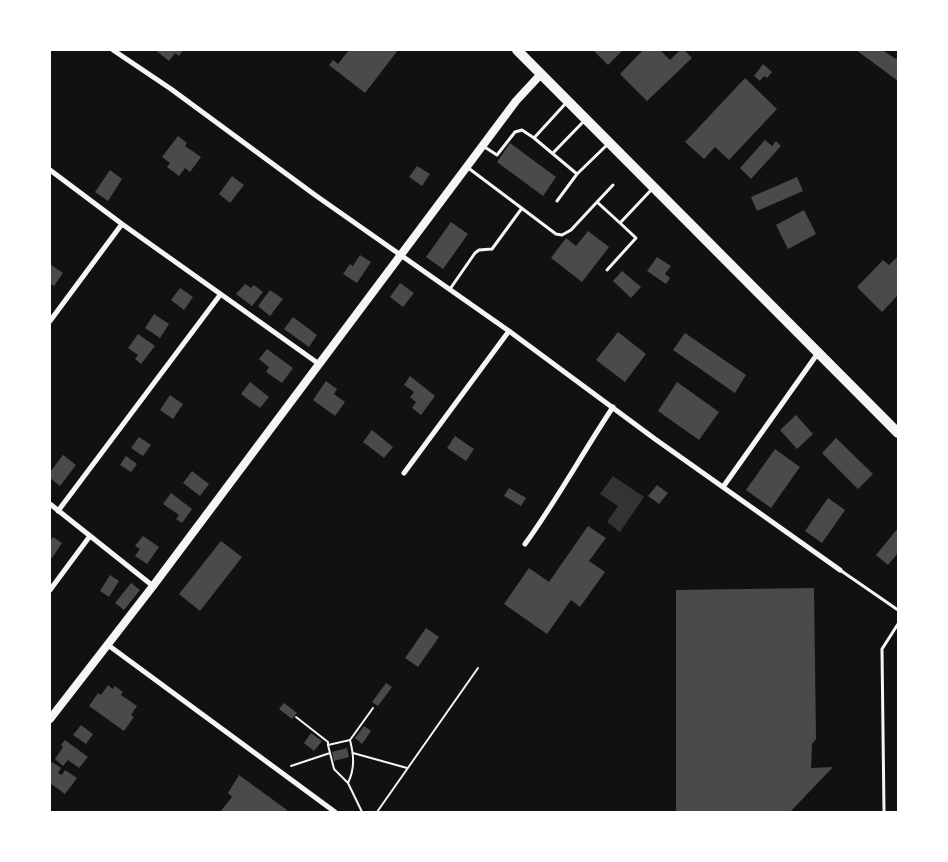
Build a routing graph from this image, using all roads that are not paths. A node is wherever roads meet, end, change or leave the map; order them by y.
1 (113, 50) edge
2 (517, 50) edge
3 (541, 74) junction
4 (567, 101) junction
5 (586, 119) junction
6 (534, 138) junction
7 (609, 143) junction
8 (483, 146) junction
9 (553, 153) junction
10 (467, 167) junction
11 (50, 170) edge
12 (577, 174) junction
13 (613, 185) dead end
14 (654, 188) junction
15 (557, 201) dead end
16 (597, 202) junction
17 (522, 208) junction
18 (620, 223) junction
19 (122, 224) junction
20 (401, 255) junction
21 (608, 270) dead end
22 (450, 289) junction
23 (220, 295) junction
24 (50, 321) edge
25 (509, 330) junction
26 (819, 353) junction
27 (318, 364) junction
28 (613, 407) junction
29 (898, 433) edge
30 (404, 473) dead end
31 (723, 488) junction
32 (50, 504) edge
33 (58, 511) junction
34 (90, 536) junction
35 (525, 544) dead end
36 (840, 570) joint
37 (153, 586) junction
38 (50, 590) edge
39 (898, 610) edge
40 (898, 624) edge
41 (108, 645) junction
42 (50, 719) edge
43 (335, 812) edge
44 (884, 812) edge

1 - 20 street
2 - 3 highway
3 - 4 highway
3 - 8 street
4 - 5 highway
4 - 6 lane
5 - 7 highway
5 - 9 lane
6 - 8 lane
6 - 9 lane
7 - 12 lane
7 - 14 highway
8 - 10 street
9 - 12 lane
10 - 17 lane
10 - 20 street
11 - 19 street
12 - 15 lane
13 - 16 lane
14 - 18 lane
14 - 26 highway
16 - 17 lane
16 - 18 lane
17 - 22 lane
18 - 21 lane
19 - 23 street
19 - 24 street
20 - 22 street
20 - 27 street
22 - 25 street
23 - 27 street
23 - 33 street
25 - 28 street
25 - 30 street
26 - 29 highway
26 - 31 street
27 - 37 street
28 - 31 street
28 - 35 street
31 - 36 street
32 - 33 street
33 - 34 street
34 - 37 street
34 - 38 street
36 - 39 lane
37 - 41 street
40 - 44 lane
41 - 42 street
41 - 43 street

